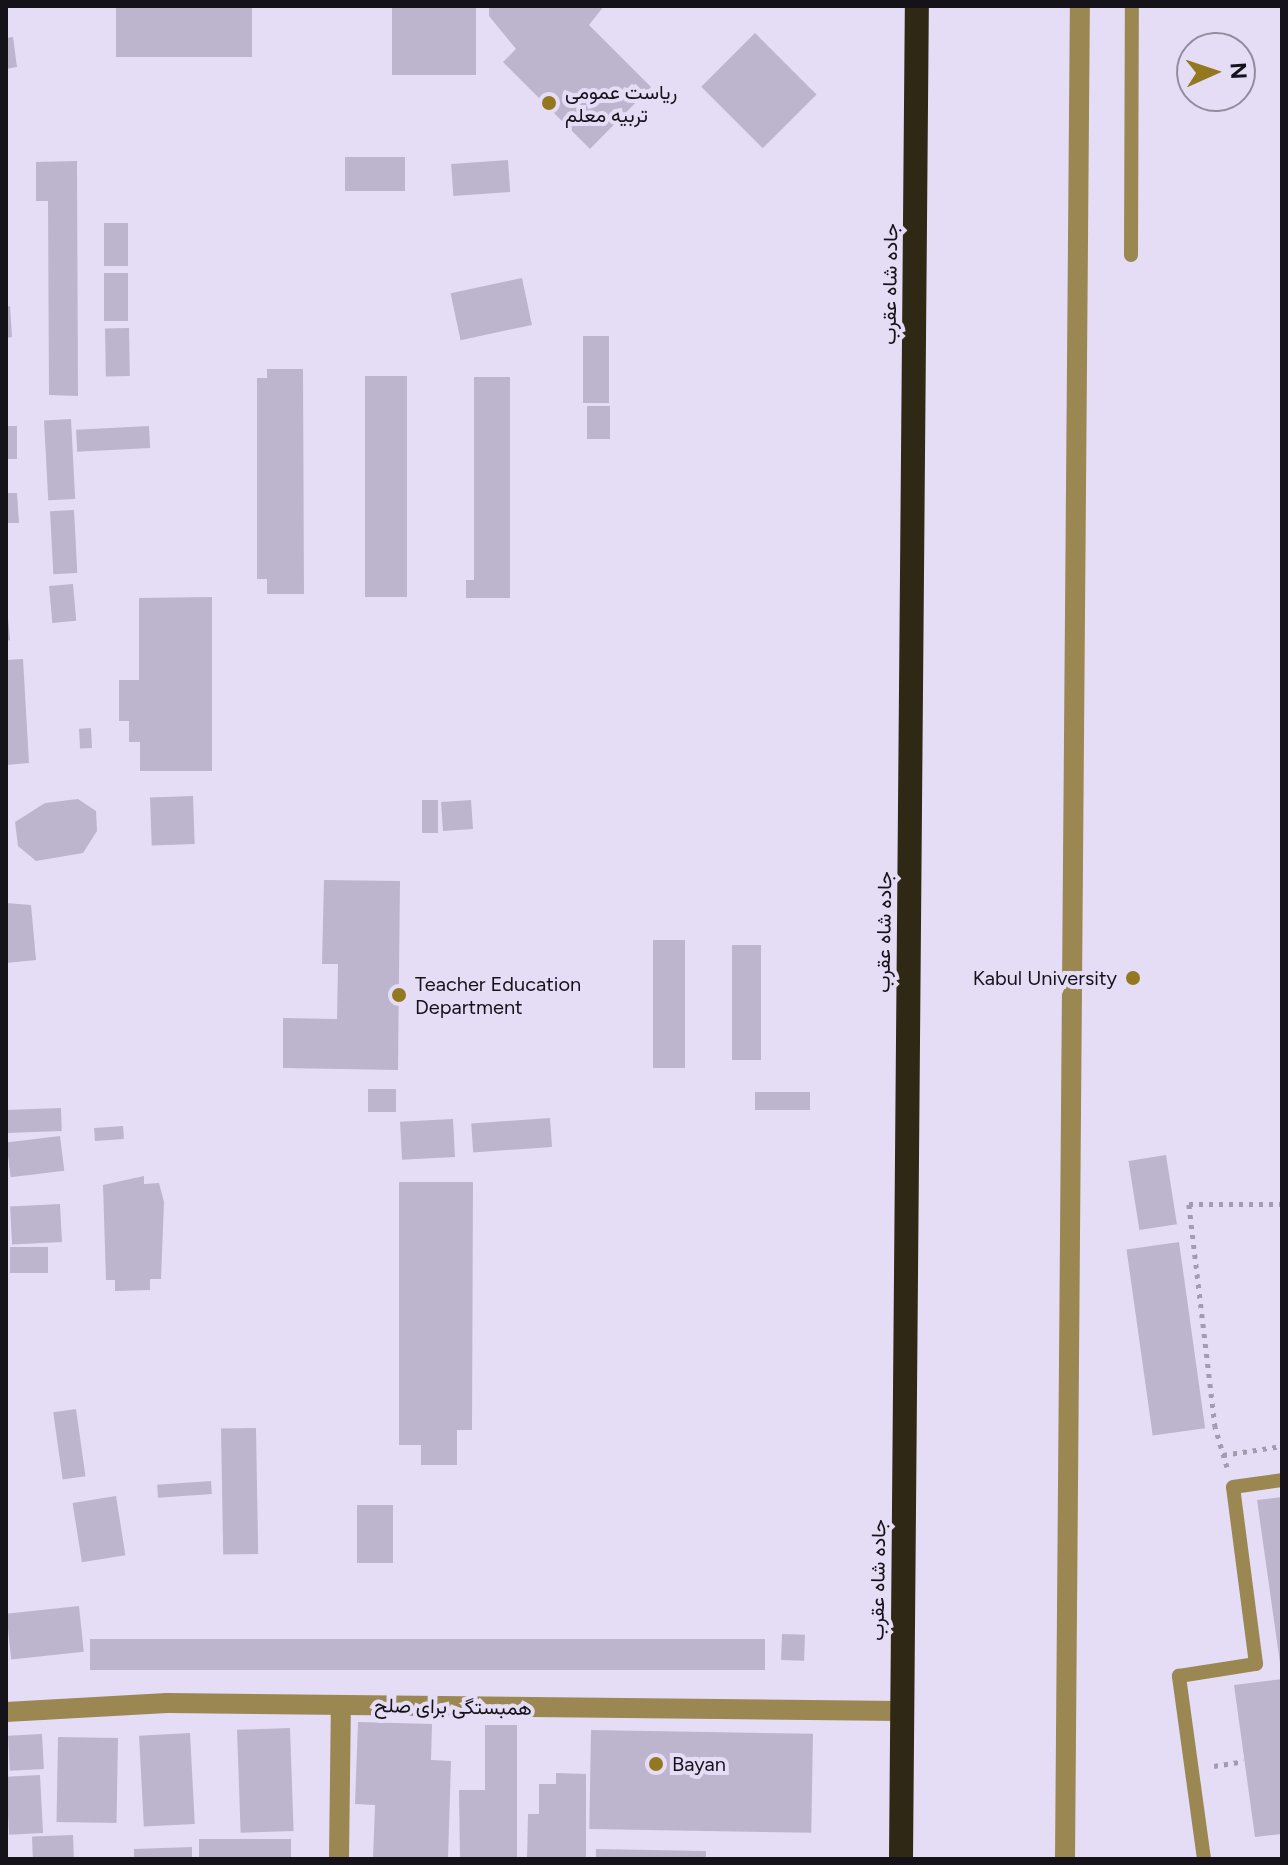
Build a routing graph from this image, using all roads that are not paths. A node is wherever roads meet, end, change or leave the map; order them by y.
1 (917, 6) edge
2 (1080, 6) edge
3 (1132, 6) edge
4 (1131, 255) dead end
5 (1282, 1480) edge
6 (341, 1706) junction
7 (901, 1711) junction
8 (6, 1712) edge
9 (339, 1859) edge
10 (901, 1859) edge
11 (1065, 1859) edge
12 (1204, 1859) edge

1 - 7 highway, جاده شاه عقرب
2 - 11 street
3 - 4 lane
5 - 12 lane
6 - 7 street, همبستگی برای صلح
6 - 8 street, همبستگی برای صلح
6 - 9 street
7 - 10 highway, جاده شاه عقرب

